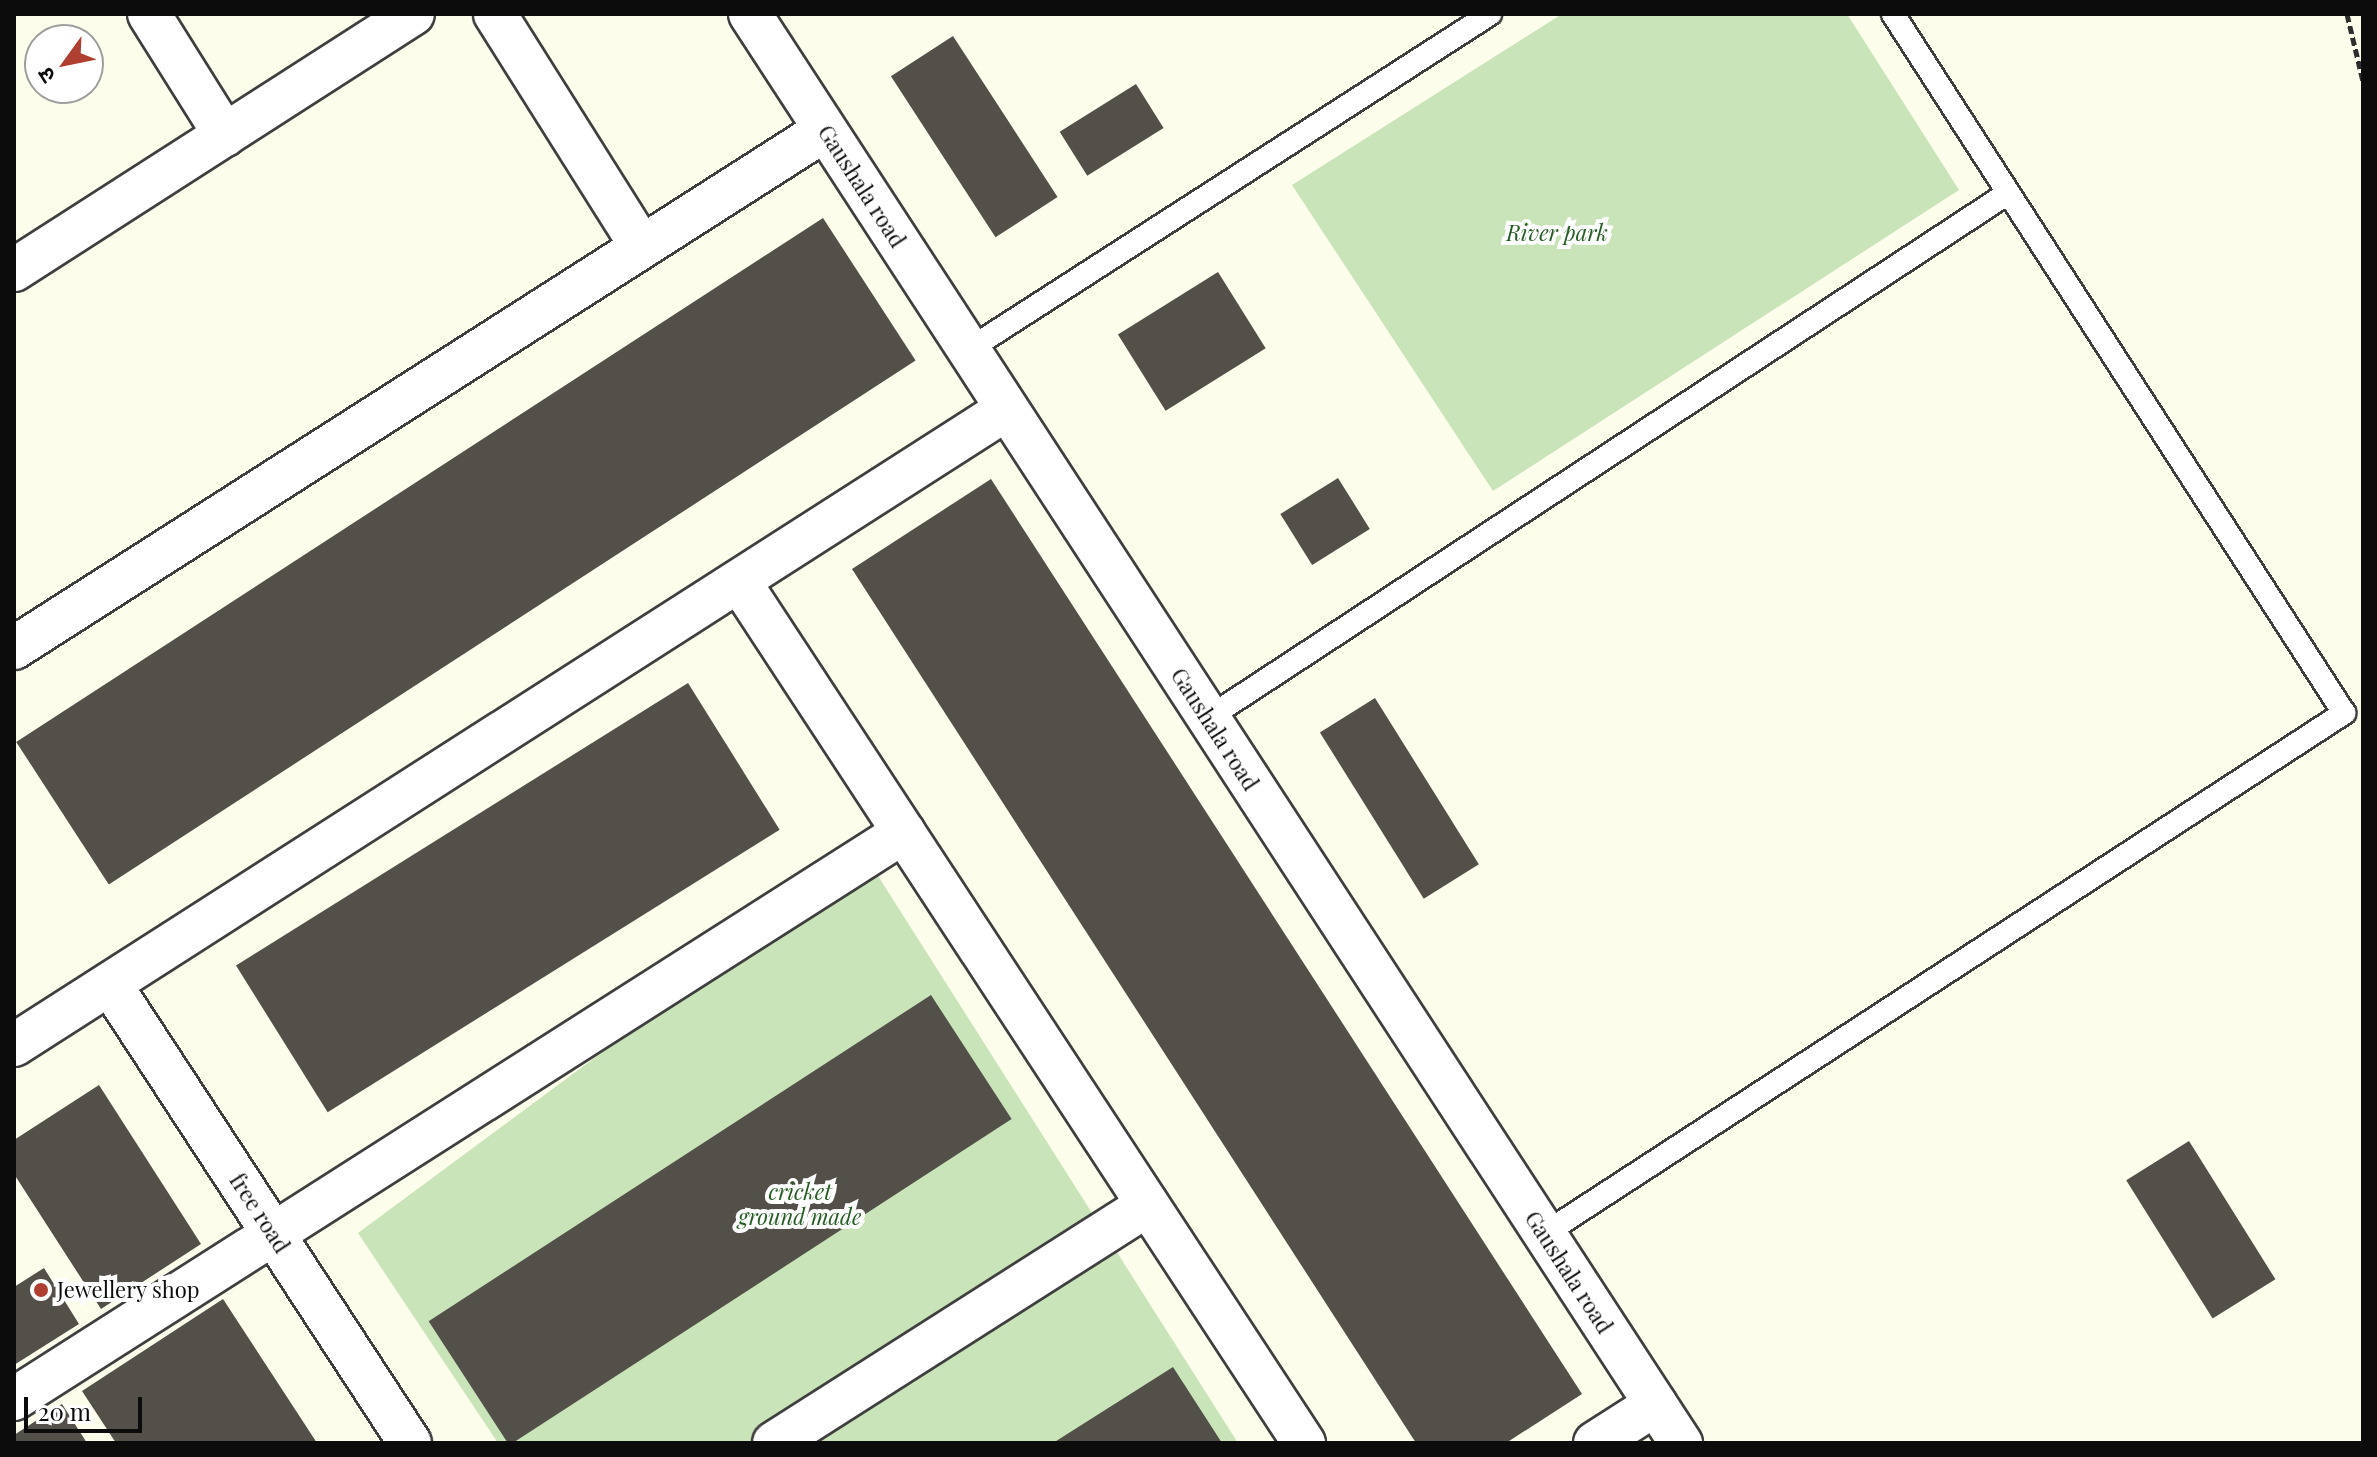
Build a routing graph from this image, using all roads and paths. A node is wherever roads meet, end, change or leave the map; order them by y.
1 (149, 14) edge
2 (413, 14) edge
3 (495, 14) edge
4 (750, 14) edge
5 (1490, 14) edge
6 (1893, 14) edge
7 (2347, 14) edge
8 (2363, 81) edge
9 (825, 130) junction
10 (225, 135) junction
11 (2008, 193) junction
12 (642, 247) junction
13 (14, 270) edge
14 (968, 350) junction
15 (1007, 409) junction
16 (739, 581) junction
17 (14, 648) edge
18 (1208, 718) junction
19 (904, 832) junction
20 (110, 984) junction
21 (14, 1045) edge
22 (1148, 1205) junction
23 (273, 1233) junction
24 (1544, 1234) junction
25 (14, 1399) edge
26 (1656, 1404) junction
27 (410, 1443) edge
28 (774, 1443) edge
29 (1304, 1443) edge
30 (1595, 1443) edge
31 (1681, 1443) edge

1 - 10 street
2 - 10 street
3 - 12 street
4 - 9 street, Gaushala road
5 - 14 lane
6 - 11 lane
7 - 8 path
9 - 12 street
9 - 14 street, Gaushala road
10 - 13 street
11 - 18 lane
11 - 24 lane
12 - 17 street
14 - 15 street, Gaushala road
15 - 16 street
15 - 18 street, Gaushala road
16 - 19 street
16 - 20 street
18 - 24 street, Gaushala road
19 - 22 street
19 - 23 street
20 - 21 street
20 - 23 street, free road
22 - 28 street
22 - 29 street
23 - 25 street
23 - 27 street, free road
24 - 26 street, Gaushala road
26 - 30 street
26 - 31 street, Gaushala road

